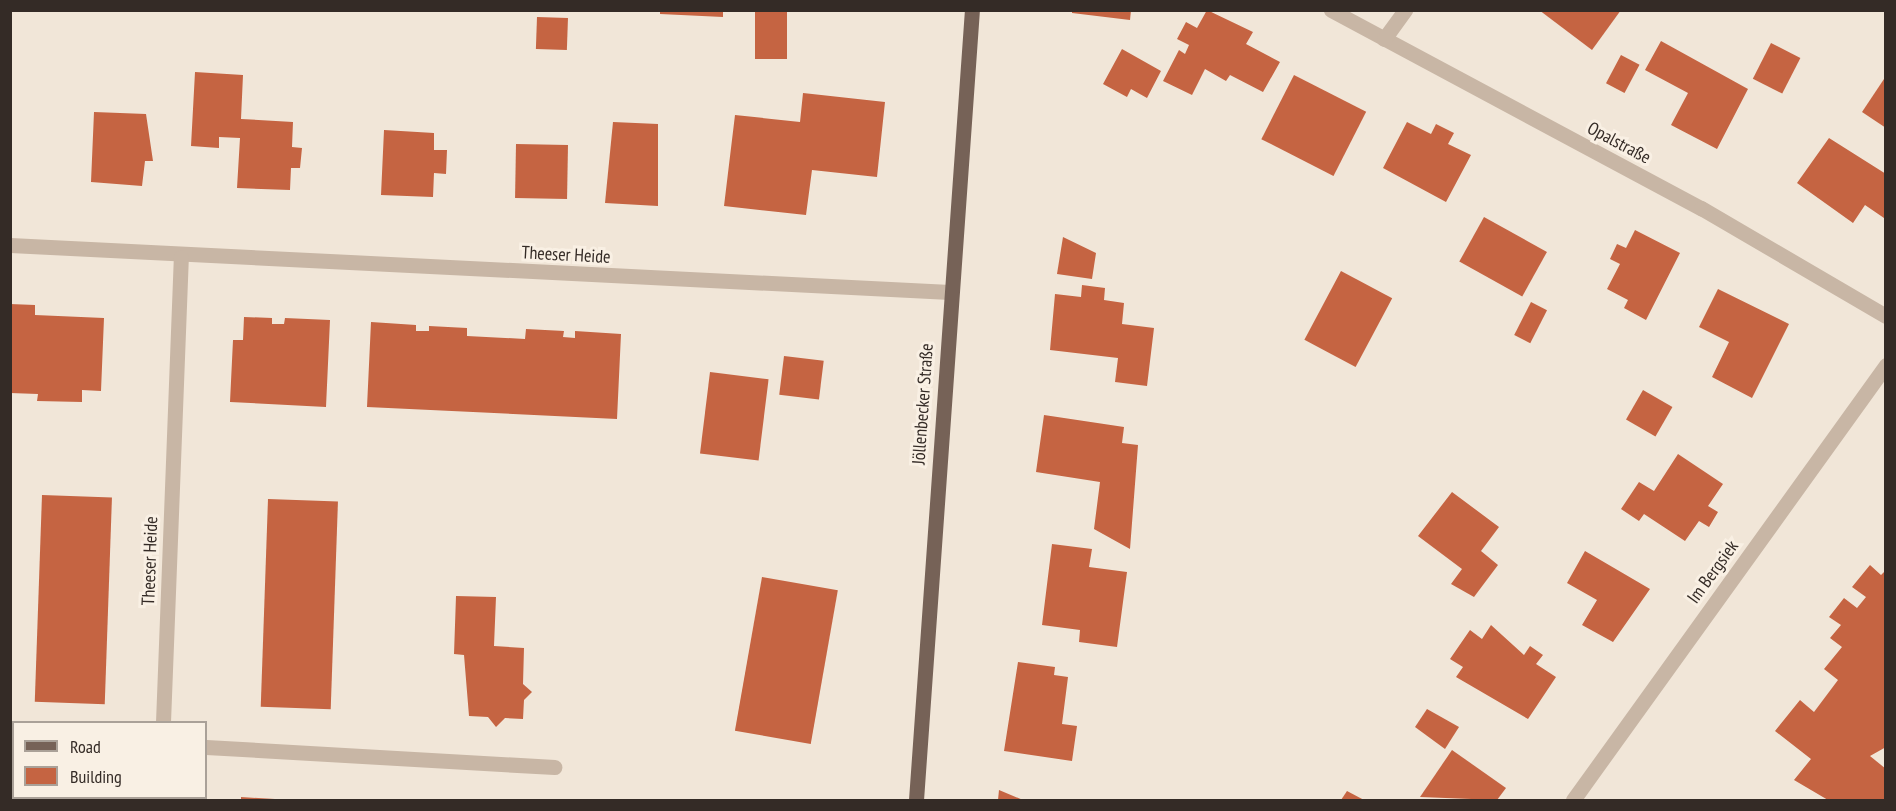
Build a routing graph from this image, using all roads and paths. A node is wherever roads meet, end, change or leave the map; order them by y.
1 (972, 10) edge
2 (1331, 10) edge
3 (1405, 10) edge
4 (1384, 39) junction
5 (10, 245) edge
6 (181, 257) junction
7 (950, 292) junction
8 (1886, 316) edge
9 (1886, 365) edge
10 (163, 721) edge
11 (207, 747) edge
12 (554, 767) dead end
13 (915, 801) edge
14 (1573, 801) edge

1 - 7 main road, Jöllenbecker Straße
2 - 4 street, Opalstraße
3 - 4 street
4 - 8 street, Opalstraße
5 - 6 street, Theeser Heide
6 - 7 street, Theeser Heide
6 - 10 street, Theeser Heide
7 - 13 main road, Jöllenbecker Straße
9 - 14 street, Im Bergsiek
11 - 12 street

